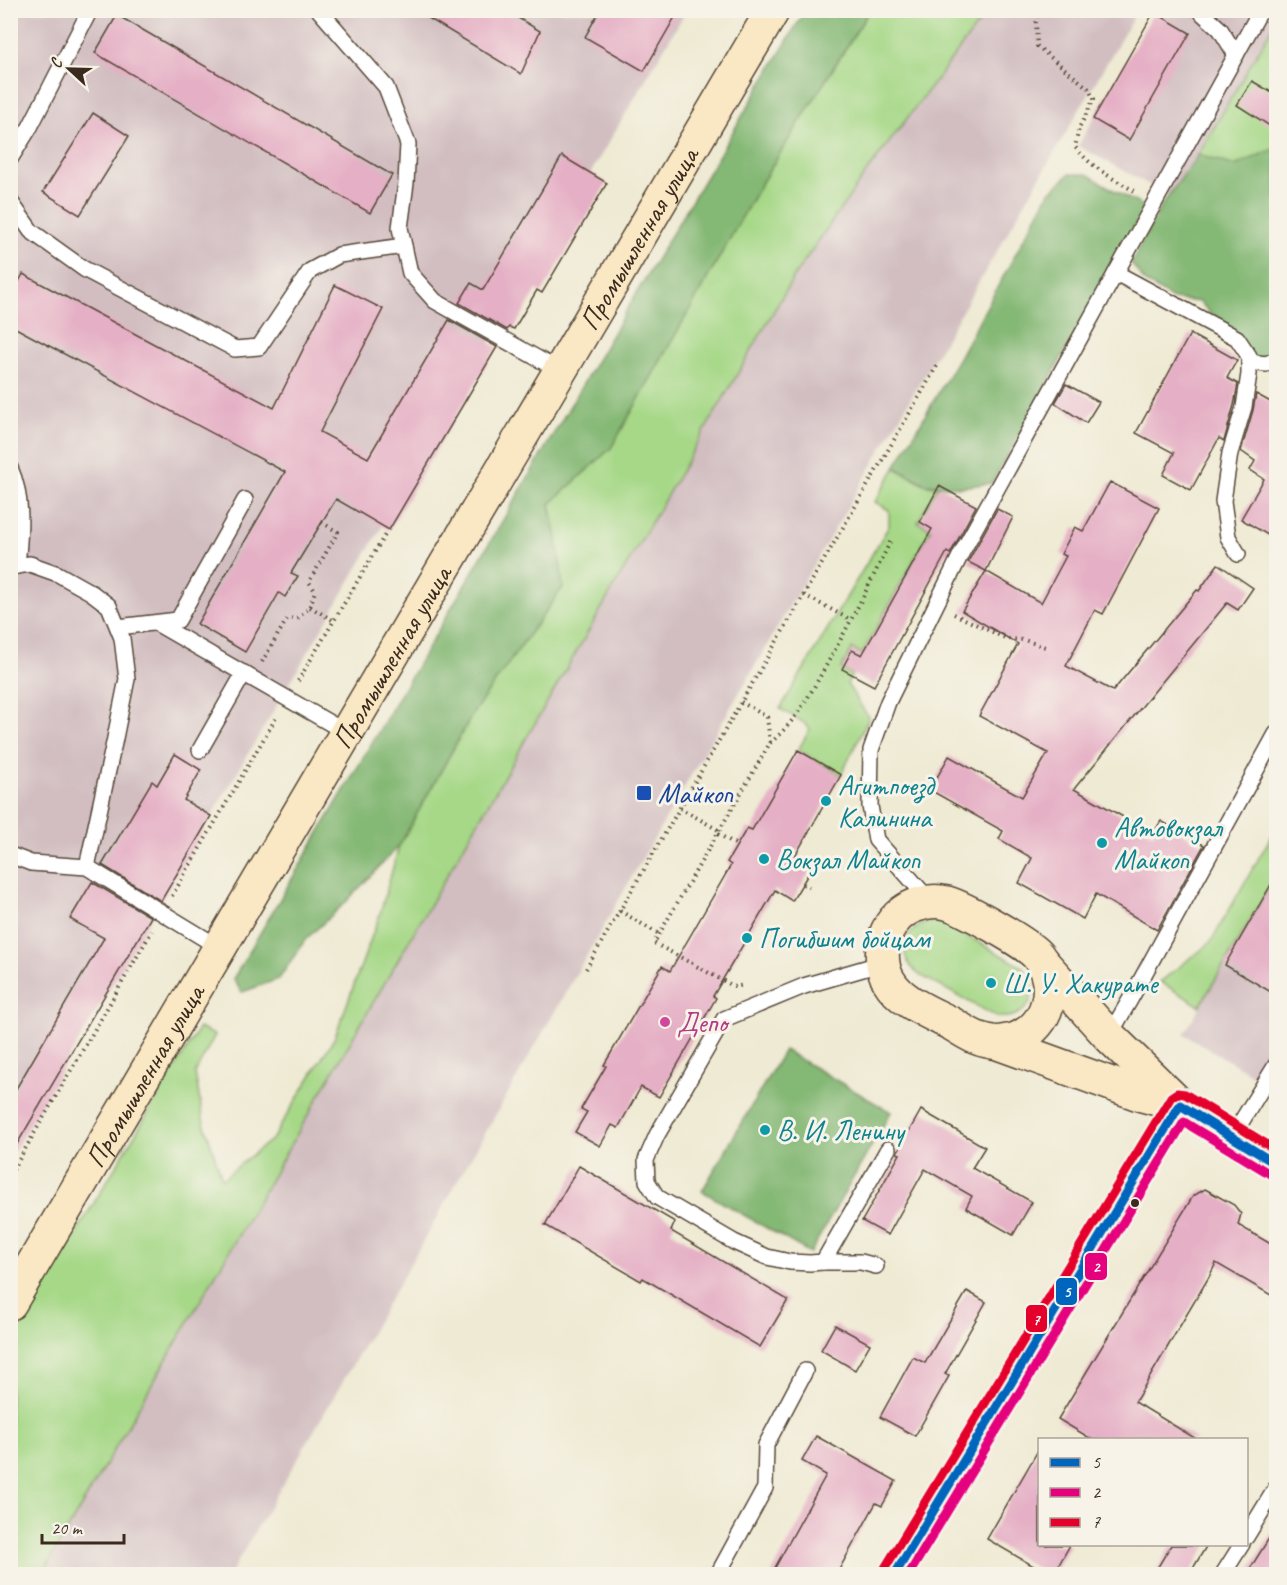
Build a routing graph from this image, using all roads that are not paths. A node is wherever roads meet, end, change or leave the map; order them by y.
1 (90, 10) edge
2 (319, 10) edge
3 (773, 10) edge
4 (1205, 10) edge
5 (1262, 10) edge
6 (1236, 55) junction
7 (10, 159) edge
8 (10, 201) edge
9 (404, 246) junction
10 (1116, 273) junction
11 (1276, 360) edge
12 (1249, 362) junction
13 (560, 371) junction
14 (10, 468) edge
15 (245, 500) dead end
16 (1238, 554) dead end
17 (14, 566) edge
18 (156, 623) junction
19 (118, 627) junction
20 (248, 675) junction
21 (347, 733) junction
22 (1276, 734) edge
23 (200, 750) dead end
24 (10, 855) edge
25 (87, 867) junction
26 (930, 901) junction
27 (220, 948) junction
28 (1041, 960) junction
29 (883, 963) junction
30 (1109, 1036) junction
31 (998, 1042) junction
32 (1276, 1065) edge
33 (1180, 1105) junction
34 (1232, 1137) junction
35 (888, 1149) dead end
36 (1276, 1164) edge
37 (823, 1262) junction
38 (876, 1266) dead end
39 (10, 1303) edge
40 (805, 1371) dead end
41 (1276, 1488) edge
42 (1248, 1534) edge
43 (1241, 1546) edge
44 (718, 1575) edge
45 (895, 1575) edge
46 (1223, 1575) edge

1 - 7 lane
2 - 9 lane
3 - 13 street, Промышленная улица
4 - 6 lane
5 - 6 lane
6 - 10 lane
8 - 9 lane
9 - 13 lane
10 - 12 lane
10 - 26 lane
11 - 12 lane
12 - 16 lane
13 - 21 street, Промышленная улица
14 - 17 lane
15 - 18 lane
17 - 19 lane
18 - 19 lane
18 - 20 lane
19 - 25 lane
20 - 21 lane
20 - 23 lane
21 - 27 street, Промышленная улица
22 - 30 lane
24 - 25 lane
25 - 27 lane
26 - 28 street
26 - 29 street
27 - 39 street, Промышленная улица
28 - 30 street
28 - 31 street
29 - 31 street
29 - 37 lane
30 - 33 street
31 - 33 street
32 - 34 lane
33 - 34 street
33 - 45 street
34 - 36 street
35 - 37 lane
37 - 38 lane
40 - 44 lane
41 - 42 lane
43 - 46 lane

